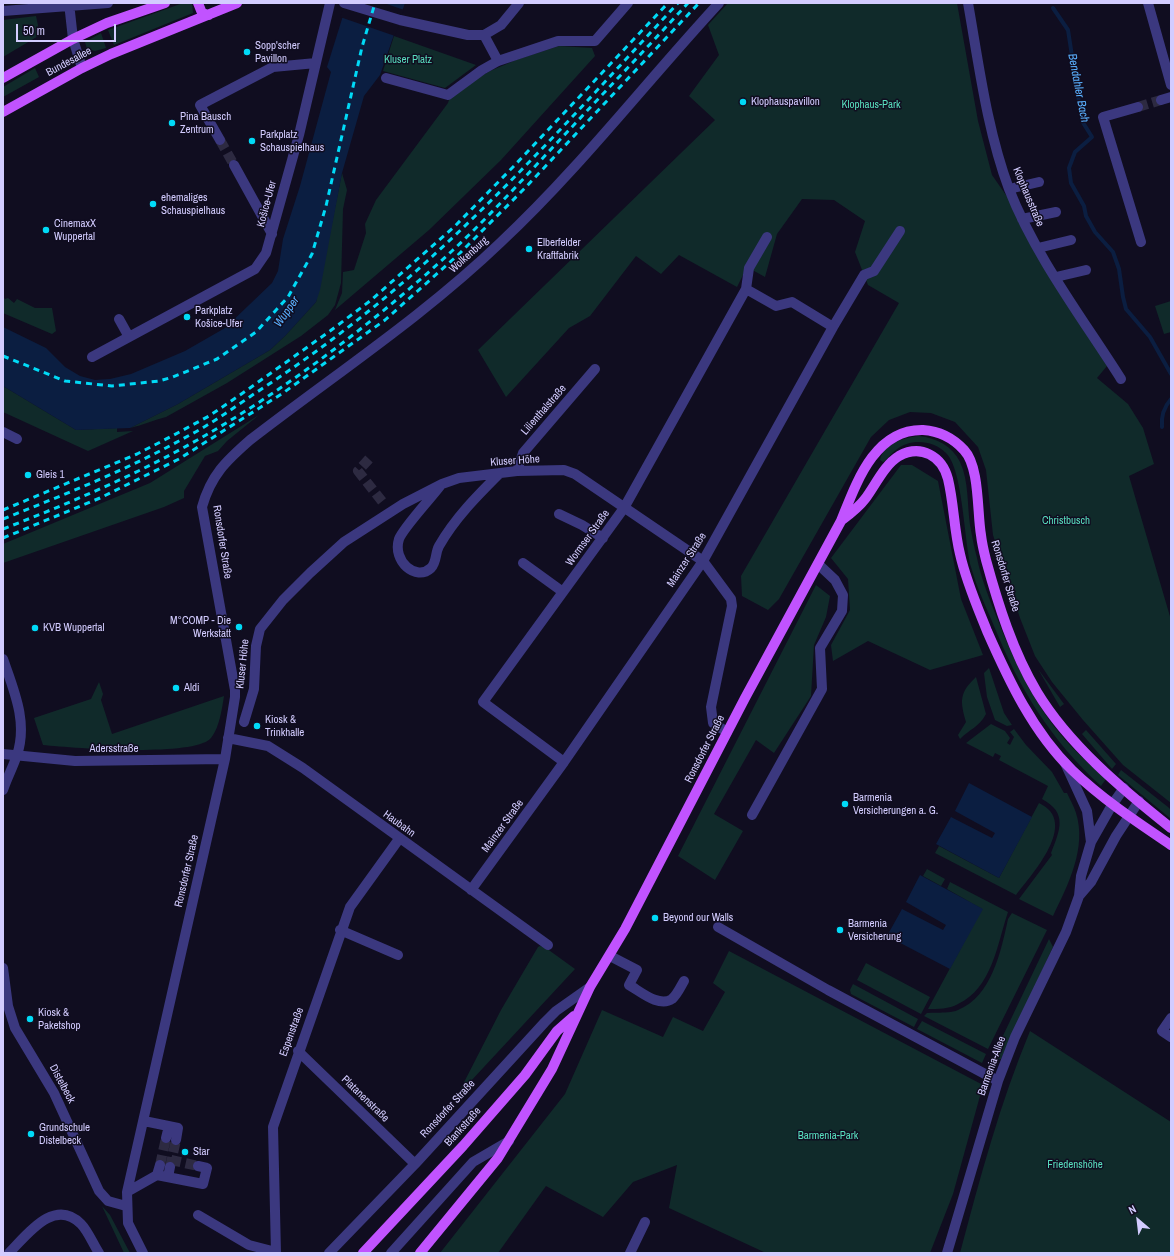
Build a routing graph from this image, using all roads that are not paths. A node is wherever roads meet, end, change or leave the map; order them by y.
1 (108, 3) edge
2 (165, 3) edge
3 (198, 3) edge
4 (237, 3) edge
5 (330, 3) edge
6 (344, 3) edge
7 (518, 3) edge
8 (628, 3) edge
9 (719, 3) edge
10 (968, 3) edge
11 (1148, 3) edge
12 (69, 5) edge
13 (3, 11) edge
14 (209, 15) junction
15 (484, 36) junction
16 (73, 39) junction
17 (498, 61) junction
18 (316, 63) junction
19 (82, 68) junction
20 (3, 78) edge
21 (386, 78) dead end
22 (1171, 85) edge
23 (1138, 107) tunnel mouth
24 (3, 112) edge
25 (220, 140) tunnel mouth
26 (234, 165) tunnel mouth
27 (1039, 182) dead end
28 (1009, 189) junction
29 (1056, 212) dead end
30 (1022, 219) junction
31 (900, 231) dead end
32 (272, 234) junction
33 (767, 237) dead end
34 (1071, 240) dead end
35 (1141, 242) dead end
36 (1038, 248) junction
37 (1086, 270) dead end
38 (1056, 277) junction
39 (746, 289) junction
40 (119, 319) dead end
41 (833, 327) junction
42 (129, 337) junction
43 (92, 357) dead end
44 (595, 370) dead end
45 (1121, 379) dead end
46 (3, 432) edge
47 (17, 439) dead end
48 (518, 471) junction
49 (500, 474) junction
50 (442, 484) junction
51 (206, 491) joint
52 (624, 508) junction
53 (559, 514) dead end
54 (841, 521) junction
55 (603, 538) junction
56 (703, 560) junction
57 (523, 563) dead end
58 (818, 564) junction
59 (563, 592) junction
60 (3, 659) edge
61 (244, 722) dead end
62 (728, 732) junction
63 (228, 738) junction
64 (3, 754) edge
65 (17, 756) junction
66 (225, 759) junction
67 (564, 762) junction
68 (1064, 762) junction
69 (1124, 788) junction
70 (3, 790) edge
71 (1139, 801) junction
72 (1112, 804) junction
73 (752, 815) dead end
74 (1129, 817) junction
75 (1171, 828) edge
76 (399, 839) junction
77 (1091, 842) junction
78 (1171, 845) edge
79 (471, 890) junction
80 (1079, 896) junction
81 (718, 927) dead end
82 (340, 930) junction
83 (548, 945) dead end
84 (398, 955) dead end
85 (610, 956) junction
86 (3, 968) edge
87 (684, 981) dead end
88 (590, 987) junction
89 (3, 1013) edge
90 (577, 1014) junction
91 (1171, 1018) edge
92 (545, 1022) junction
93 (15, 1028) junction
94 (557, 1031) junction
95 (1171, 1038) edge
96 (562, 1050) junction
97 (298, 1051) junction
98 (998, 1081) junction
99 (144, 1121) junction
100 (171, 1139) tunnel mouth
101 (509, 1141) junction
102 (415, 1164) junction
103 (198, 1166) dead end
104 (127, 1192) junction
105 (126, 1206) junction
106 (198, 1215) dead end
107 (645, 1222) dead end
108 (276, 1252) edge
109 (9, 1253) edge
110 (99, 1253) edge
111 (143, 1253) edge
112 (329, 1253) edge
113 (364, 1253) edge
114 (391, 1253) edge
115 (420, 1253) edge
116 (630, 1253) edge
117 (947, 1253) edge

1 - 12 street
2 - 16 main road, Bundesallee
3 - 14 main road
4 - 14 main road, Bundesallee
5 - 18 street, Košice-Ufer
6 - 15 street
7 - 15 street
8 - 17 street
9 - 51 street, Wolkenburg
10 - 28 street, Klophausstraße
11 - 22 street
12 - 13 street
12 - 16 street
14 - 19 main road, Bundesallee
15 - 17 street
16 - 19 street
16 - 20 main road, Bundesallee
17 - 21 street
18 - 25 street
18 - 32 street, Košice-Ufer
19 - 24 main road, Bundesallee
23 - 35 street
26 - 32 street
27 - 28 street
28 - 30 street, Klophausstraße
29 - 30 street
30 - 36 street, Klophausstraße
31 - 41 street, Mainzer Straße
32 - 42 street, Košice-Ufer
33 - 39 street, Wormser Straße
34 - 36 street
36 - 38 street, Klophausstraße
37 - 38 street
38 - 45 street, Klophausstraße
39 - 41 street
39 - 52 street, Wormser Straße
40 - 42 street
41 - 56 street, Mainzer Straße
42 - 43 street, Košice-Ufer
44 - 48 street, Lilienthalstraße
46 - 47 street
48 - 49 street, Kluser Höhe
48 - 52 street, Kluser Höhe
49 - 50 street, Kluser Höhe
49 - 50 street
50 - 61 street, Kluser Höhe
51 - 63 street, Ronsdorfer Straße
52 - 55 street, Wormser Straße
52 - 56 street, Kluser Höhe
53 - 55 street
54 - 58 main road, Ronsdorfer Straße
54 - 68 main road, Ronsdorfer Straße
54 - 69 main road, Ronsdorfer Straße
55 - 59 street, Wormser Straße
56 - 62 street, Kluser Höhe
56 - 67 street, Mainzer Straße
57 - 59 street
58 - 62 main road, Ronsdorfer Straße
58 - 73 street
59 - 67 street, Wormser Straße
60 - 65 street
62 - 85 main road, Ronsdorfer Straße
63 - 66 street, Ronsdorfer Straße
63 - 76 street, Haubahn
64 - 65 street, Adersstraße
65 - 66 street, Adersstraße
65 - 70 street
66 - 99 street, Ronsdorfer Straße
67 - 79 street, Mainzer Straße
68 - 72 main road, Ronsdorfer Straße
68 - 77 street, Barmenia-Allee
69 - 71 main road, Ronsdorfer Straße
69 - 72 street, Barmenia-Allee
71 - 74 street, Barmenia-Allee
71 - 75 main road, Ronsdorfer Straße
72 - 74 main road, Ronsdorfer Straße
72 - 77 street, Barmenia-Allee
74 - 78 main road, Ronsdorfer Straße
74 - 80 street, Barmenia-Allee
76 - 79 street, Haubahn
76 - 82 street, Espenstraße
77 - 80 street, Barmenia-Allee
79 - 83 street, Haubahn
80 - 98 street, Barmenia-Allee
81 - 98 street
82 - 84 street
82 - 97 street, Espenstraße
85 - 87 street
85 - 88 main road, Ronsdorfer Straße
86 - 93 street
88 - 90 main road, Ronsdorfer Straße
88 - 92 street, Ronsdorfer Straße
89 - 93 street
90 - 94 main road, Blankstraße
90 - 96 main road, Ronsdorfer Straße
91 - 95 street
92 - 94 street
92 - 102 street, Ronsdorfer Straße
93 - 105 street, Distelbeck
94 - 96 main road
94 - 113 main road, Blankstraße
96 - 101 main road, Ronsdorfer Straße
97 - 102 street, Platanenstraße
97 - 108 street, Espenstraße
98 - 117 street, Barmenia-Allee
99 - 100 street
99 - 104 street, Ronsdorfer Straße
101 - 114 street, Ronsdorfer Straße
101 - 115 main road
102 - 112 street, Ronsdorfer Straße
103 - 104 street
104 - 105 street, Ronsdorfer Straße
105 - 111 street, Ronsdorfer Straße
106 - 108 street
107 - 116 street
109 - 110 street

